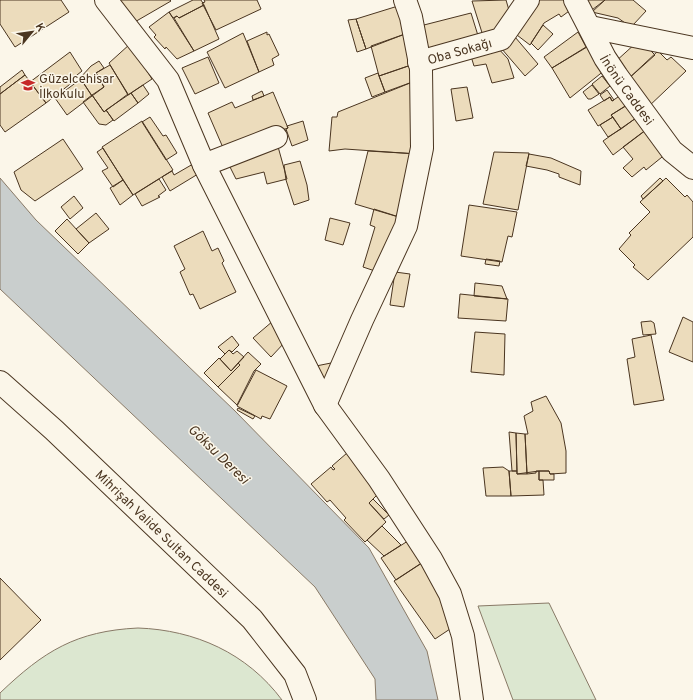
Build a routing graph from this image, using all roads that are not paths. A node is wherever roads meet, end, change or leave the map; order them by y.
1 (106, 0) edge
2 (404, 0) edge
3 (528, 0) edge
4 (576, 0) edge
5 (590, 27) junction
6 (693, 48) edge
7 (419, 62) junction
8 (276, 137) dead end
9 (204, 165) junction
10 (693, 168) edge
11 (0, 382) edge
12 (325, 405) junction
13 (305, 700) edge
14 (472, 700) edge

1 - 9 street
2 - 7 street
3 - 7 street, Oba Sokağı
4 - 5 street, İnönü Caddesi
5 - 6 street
5 - 10 street, İnönü Caddesi
7 - 12 street
8 - 9 street
9 - 12 street
11 - 13 street, Mihrişah Valide Sultan Caddesi
12 - 14 street

